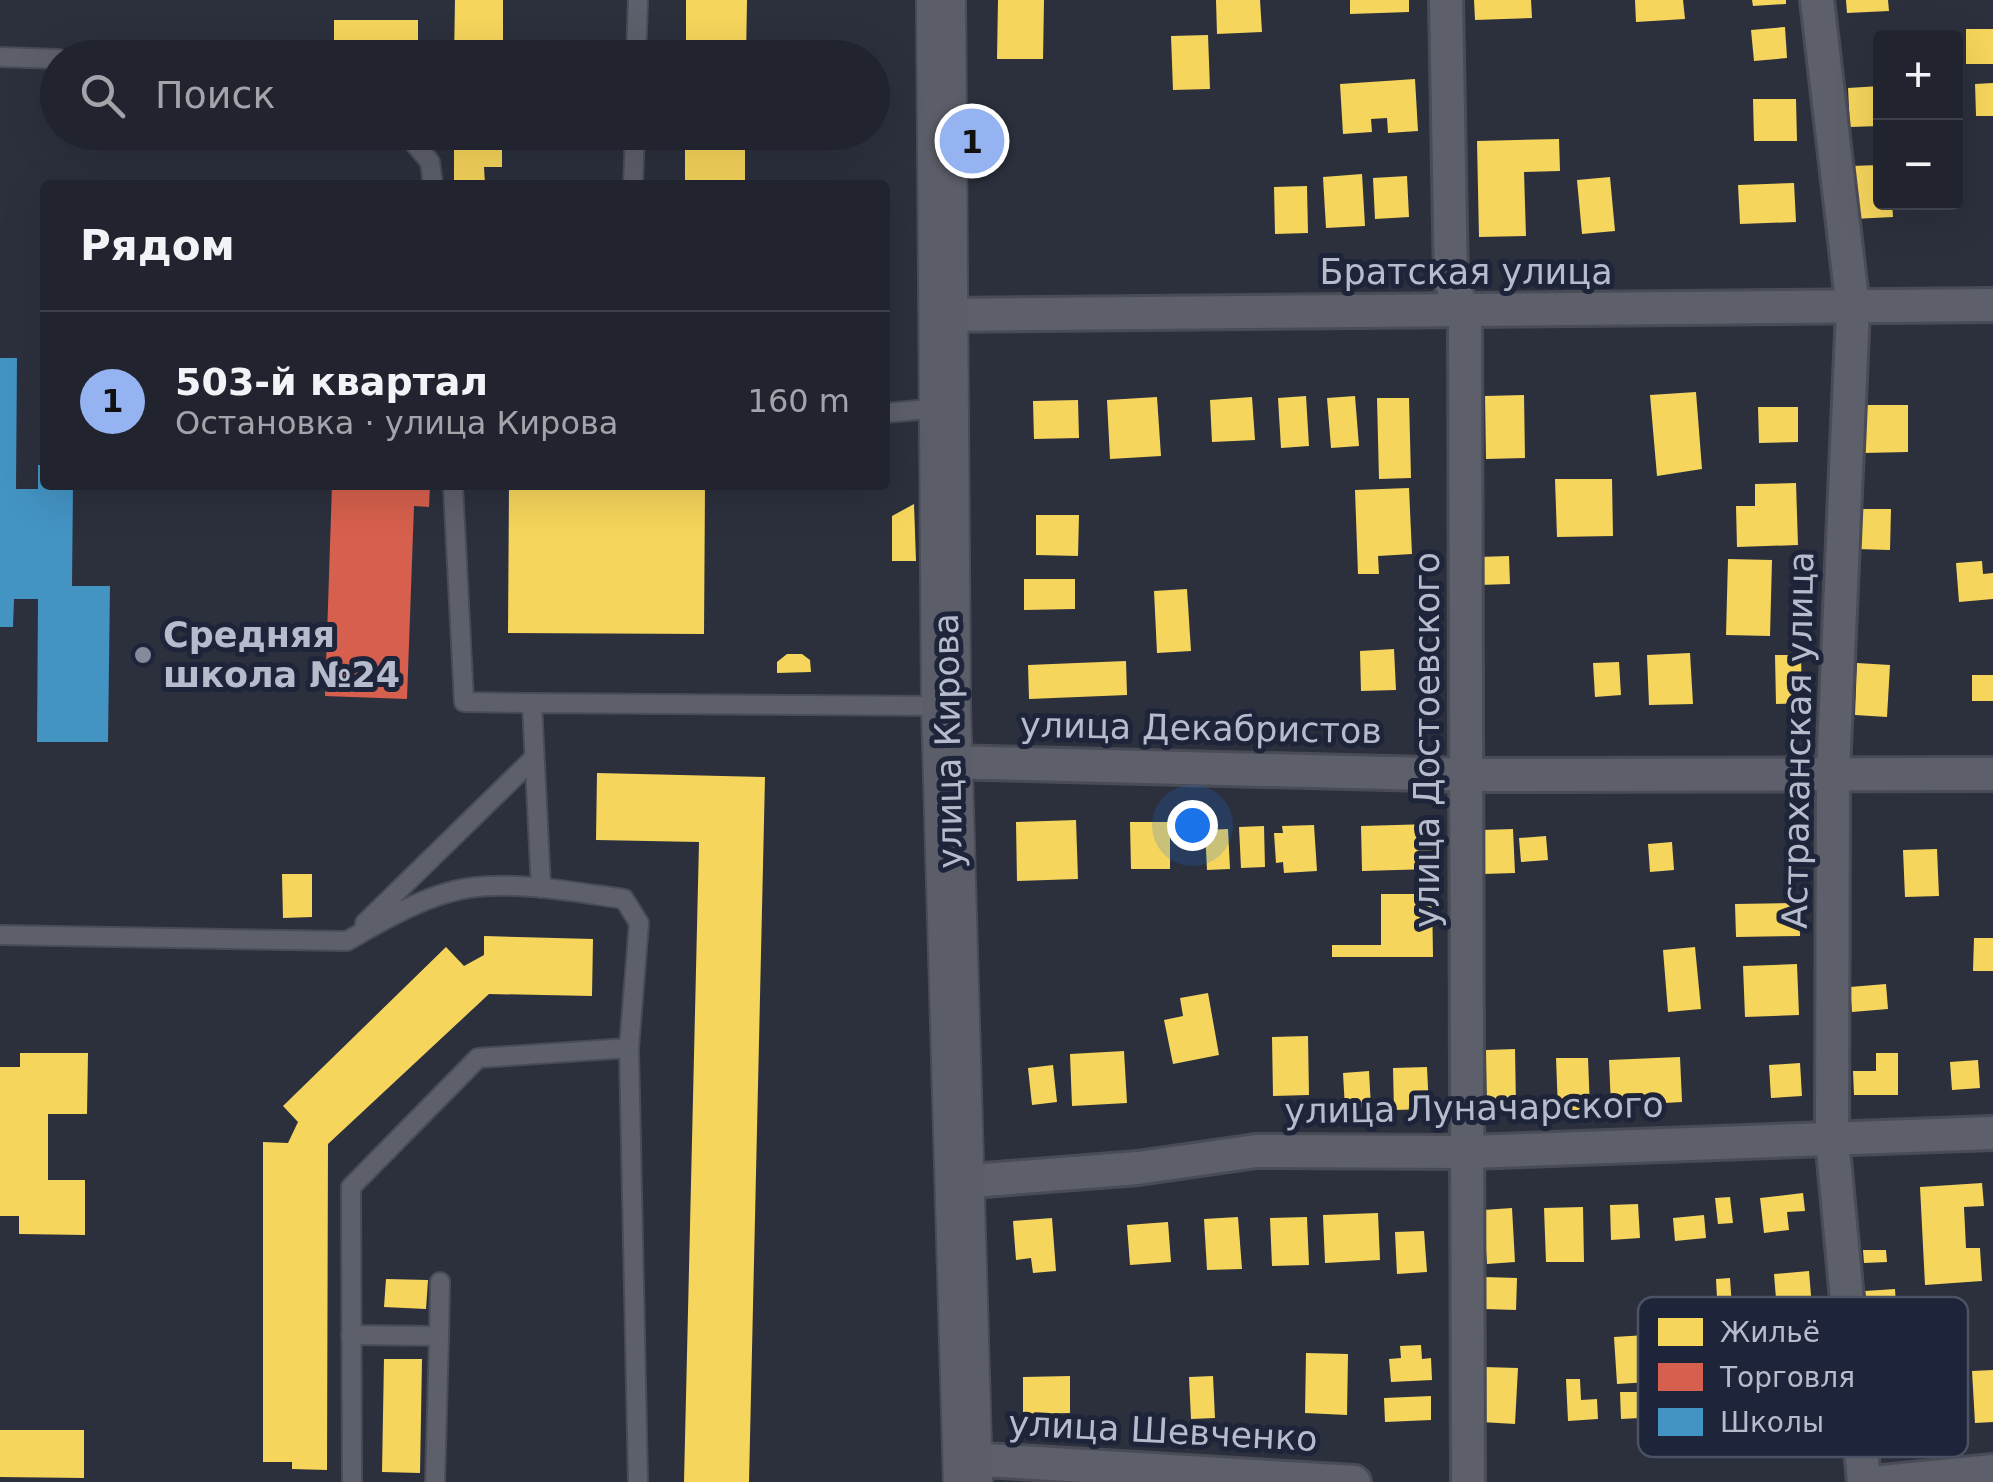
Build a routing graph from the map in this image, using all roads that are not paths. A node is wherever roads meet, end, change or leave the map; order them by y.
1 (638, 0) edge
2 (941, 0) edge
3 (1446, 0) edge
4 (1817, 0) edge
5 (637, 40) edge
6 (0, 57) edge
7 (40, 58) edge
8 (420, 150) edge
9 (634, 150) edge
10 (433, 180) edge
11 (634, 180) edge
12 (1993, 304) edge
13 (1853, 309) junction
14 (1465, 313) junction
15 (940, 315) junction
16 (941, 408) junction
17 (890, 413) edge
18 (454, 490) edge
19 (532, 703) junction
20 (946, 706) junction
21 (532, 760) junction
22 (948, 762) junction
23 (1832, 772) junction
24 (1466, 774) junction
25 (1993, 774) edge
26 (541, 888) junction
27 (0, 935) edge
28 (346, 941) junction
29 (629, 1048) junction
30 (1993, 1132) edge
31 (1832, 1138) junction
32 (1470, 1152) junction
33 (958, 1182) junction
34 (440, 1282) dead end
35 (1847, 1297) edge
36 (351, 1335) junction
37 (439, 1336) junction
38 (1862, 1457) edge
39 (968, 1471) edge
40 (1993, 1471) edge
41 (352, 1482) edge
42 (435, 1482) edge
43 (638, 1482) edge
44 (1354, 1482) edge
45 (1468, 1482) edge
46 (1864, 1482) edge
47 (1883, 1482) edge

1 - 5 lane
2 - 15 main road, улица Кирова
3 - 14 street, улица Достоевского
4 - 13 street, Астраханская улица
6 - 7 lane
8 - 10 lane
9 - 11 lane
12 - 13 street, Братская улица
13 - 14 street, Братская улица
13 - 23 street, Астраханская улица
14 - 15 street, Братская улица
14 - 24 street, улица Достоевского
15 - 16 main road, улица Кирова
16 - 17 lane
16 - 20 main road, улица Кирова
18 - 19 lane
19 - 20 lane
19 - 21 lane
20 - 22 main road, улица Кирова
21 - 26 lane
21 - 28 lane
22 - 24 street, улица Декабристов
22 - 33 main road, улица Кирова
23 - 24 street, улица Декабристов
23 - 25 street, улица Декабристов
23 - 31 street, Астраханская улица
24 - 32 street, улица Достоевского
26 - 28 lane
26 - 29 lane
27 - 28 lane
29 - 36 lane
29 - 43 lane
30 - 31 street, улица Луначарского
31 - 32 street, улица Луначарского
31 - 35 street, Астраханская улица
32 - 33 street, улица Луначарского
32 - 45 street, улица Достоевского
33 - 39 main road, улица Кирова
34 - 37 lane
36 - 37 lane
36 - 41 lane
37 - 42 lane
38 - 46 street, Астраханская улица
39 - 44 street, улица Шевченко
40 - 47 street

